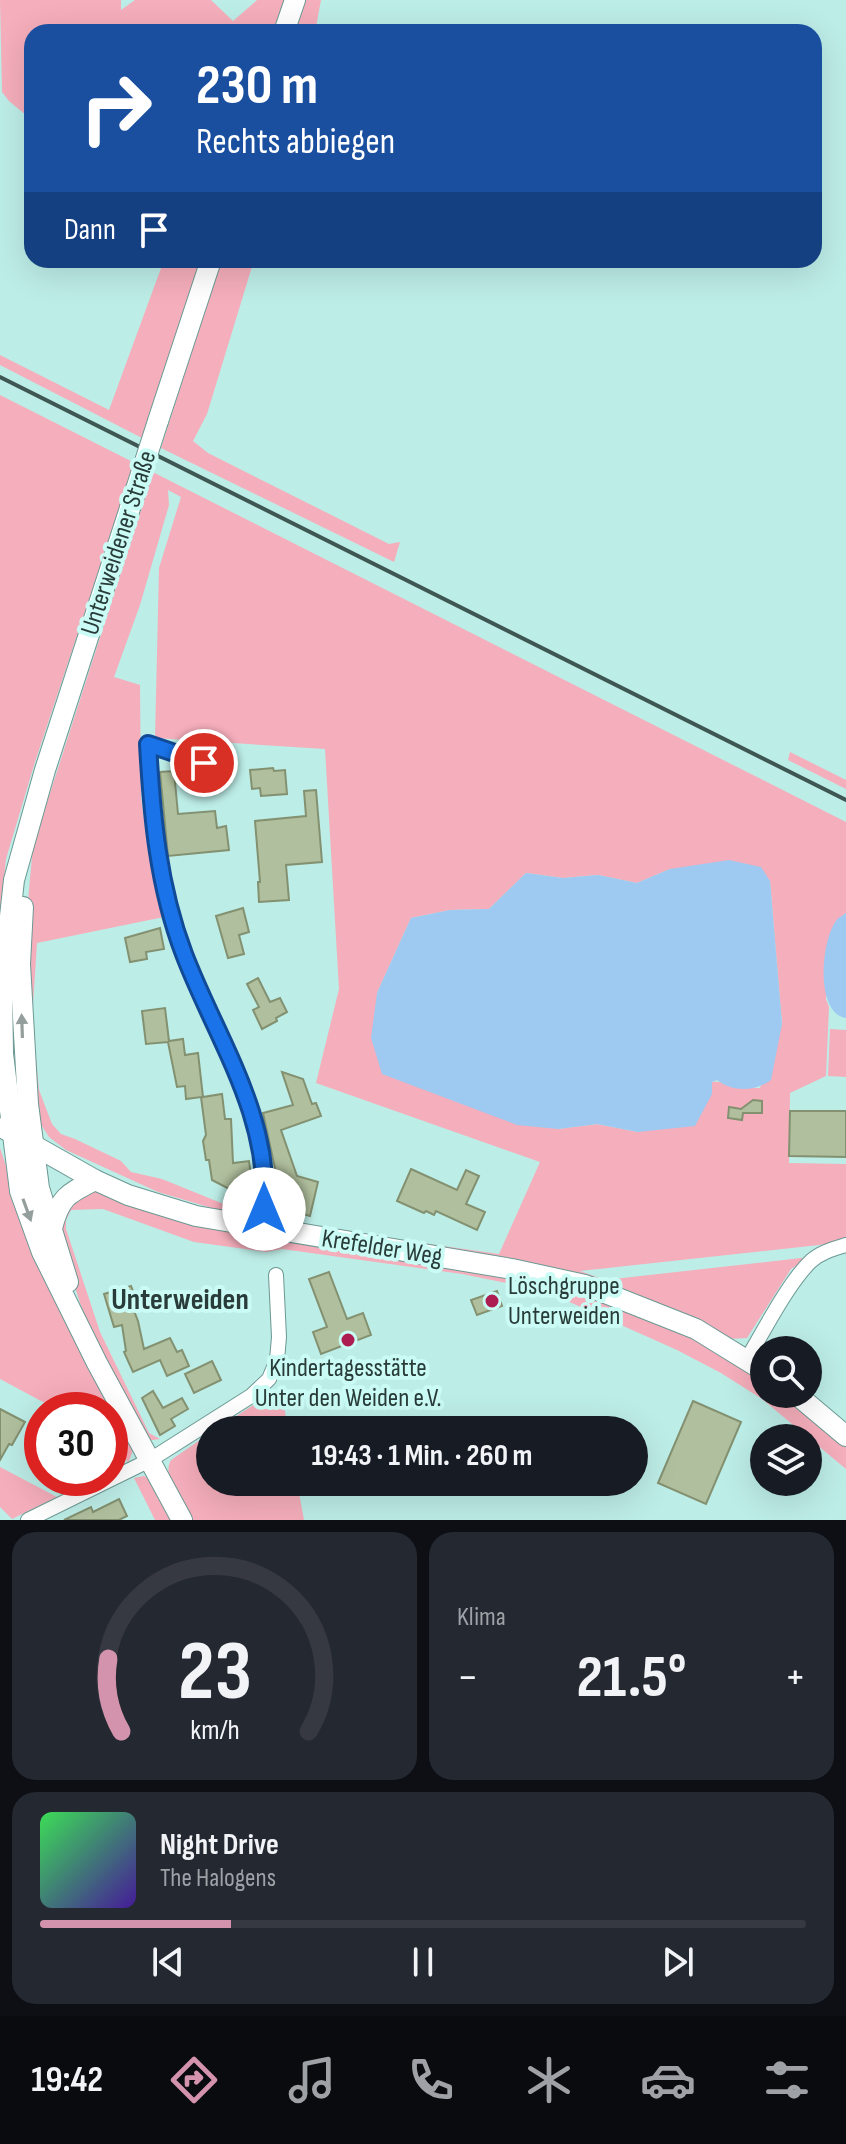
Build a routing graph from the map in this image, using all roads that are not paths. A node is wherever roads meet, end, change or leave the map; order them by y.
1 (295, 0) edge
2 (287, 24) edge
3 (208, 268) edge
4 (148, 744) joint
5 (204, 763) dead end
6 (30, 828) junction
7 (1, 1057) edge
8 (6, 1130) edge
9 (33, 1146) junction
10 (95, 1180) junction
11 (52, 1228) junction
12 (257, 1228) junction
13 (846, 1245) edge
14 (276, 1275) dead end
15 (747, 1359) junction
16 (750, 1361) edge
17 (97, 1363) junction
18 (813, 1408) edge
19 (846, 1436) edge
20 (150, 1460) junction
21 (28, 1520) edge
22 (182, 1520) edge

1 - 2 street
3 - 6 street, Unterweidener Straße, bridge
4 - 5 lane
4 - 12 street
6 - 7 street, Unterweidener Straße
9 -> 6 street, Unterweidener Straße
7 - 8 street, Unterweidener Straße
8 - 9 street, Krefelder Weg
8 -> 17 street, Unterweidener Straße
9 - 10 street, Krefelder Weg
9 - 11 street, Unterweidener Straße
10 - 11 street
10 - 12 street, Krefelder Weg
11 - 17 street, Unterweidener Straße
12 - 15 street, Krefelder Weg
13 - 15 street
14 - 20 street
15 - 16 street, Krefelder Weg
17 - 20 street, Unterweidener Straße
18 - 19 street
20 - 21 street
20 - 22 street, Unterweidener Straße

